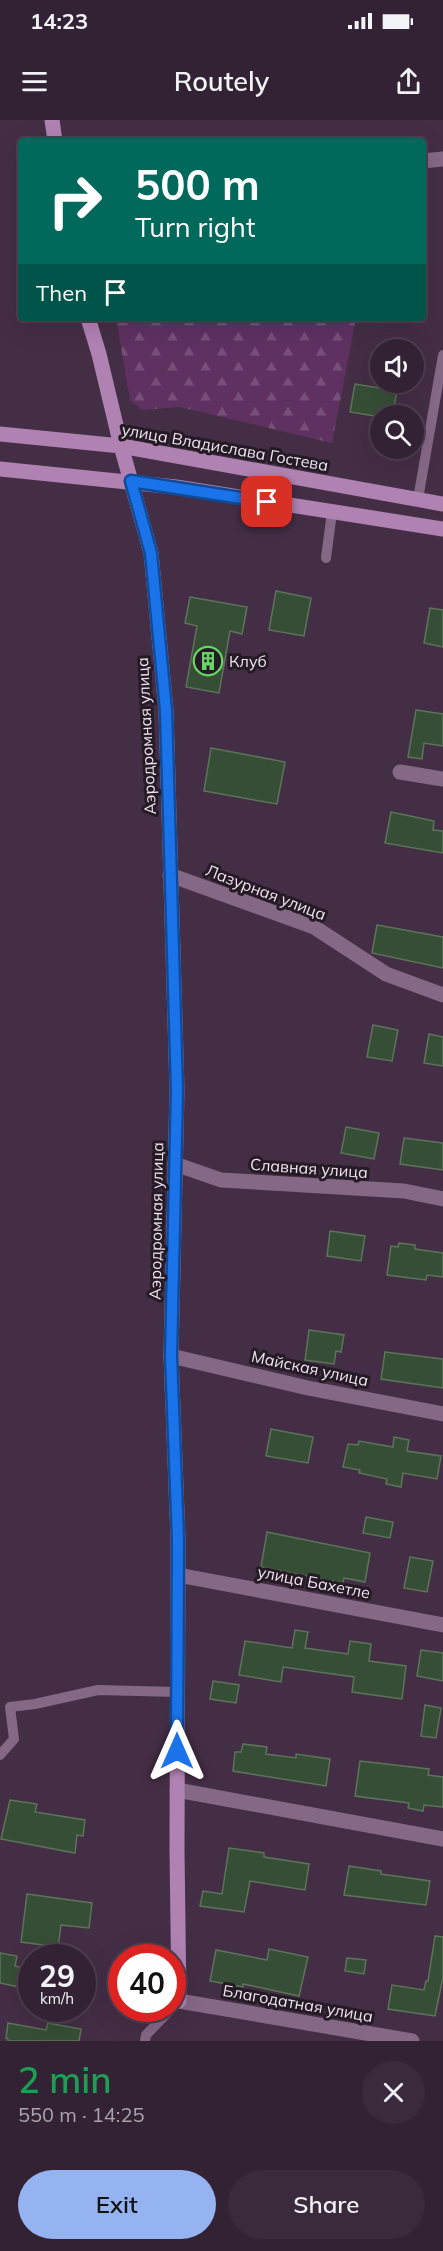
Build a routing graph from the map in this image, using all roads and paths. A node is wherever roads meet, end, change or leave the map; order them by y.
1 (52, 120) edge
2 (55, 138) edge
3 (443, 159) edge
4 (426, 161) edge
5 (89, 321) edge
6 (443, 355) edge
7 (0, 434) edge
8 (121, 446) junction
9 (0, 469) edge
10 (131, 481) junction
11 (418, 500) junction
12 (443, 504) edge
13 (332, 512) junction
14 (443, 529) edge
15 (326, 558) dead end
16 (400, 772) dead end
17 (443, 779) edge
18 (170, 875) junction
19 (443, 995) edge
20 (175, 1164) junction
21 (443, 1199) edge
22 (171, 1356) junction
23 (443, 1414) edge
24 (178, 1575) junction
25 (443, 1625) edge
26 (177, 1692) junction
27 (0, 1755) edge
28 (177, 1790) junction
29 (443, 1839) edge
30 (175, 1944) edge
31 (186, 2008) edge
32 (159, 2022) edge
33 (145, 2041) edge
34 (412, 2041) edge

1 - 2 street
3 - 4 street
5 - 8 street, Аэродромная улица
6 - 11 lane
7 - 8 street, улица Владислава Гостева
8 - 10 street, Аэродромная улица
8 - 11 street, улица Владислава Гостева
9 - 10 street
10 - 13 street
10 - 18 street, Аэродромная улица
11 - 12 street, улица Владислава Гостева
13 - 14 street
13 - 15 lane
16 - 17 street
18 - 19 street, Лазурная улица
18 - 20 street, Аэродромная улица
20 - 21 street, Славная улица
20 - 22 street, Аэродромная улица
22 - 23 street, Майская улица
22 - 24 street, Аэродромная улица
24 - 25 street, улица Бахетле
24 - 26 street, Аэродромная улица
26 - 27 lane
26 - 28 street, Аэродромная улица
28 - 29 street
28 - 30 street, Аэродромная улица
31 - 34 street, Благодатная улица
32 - 33 lane

